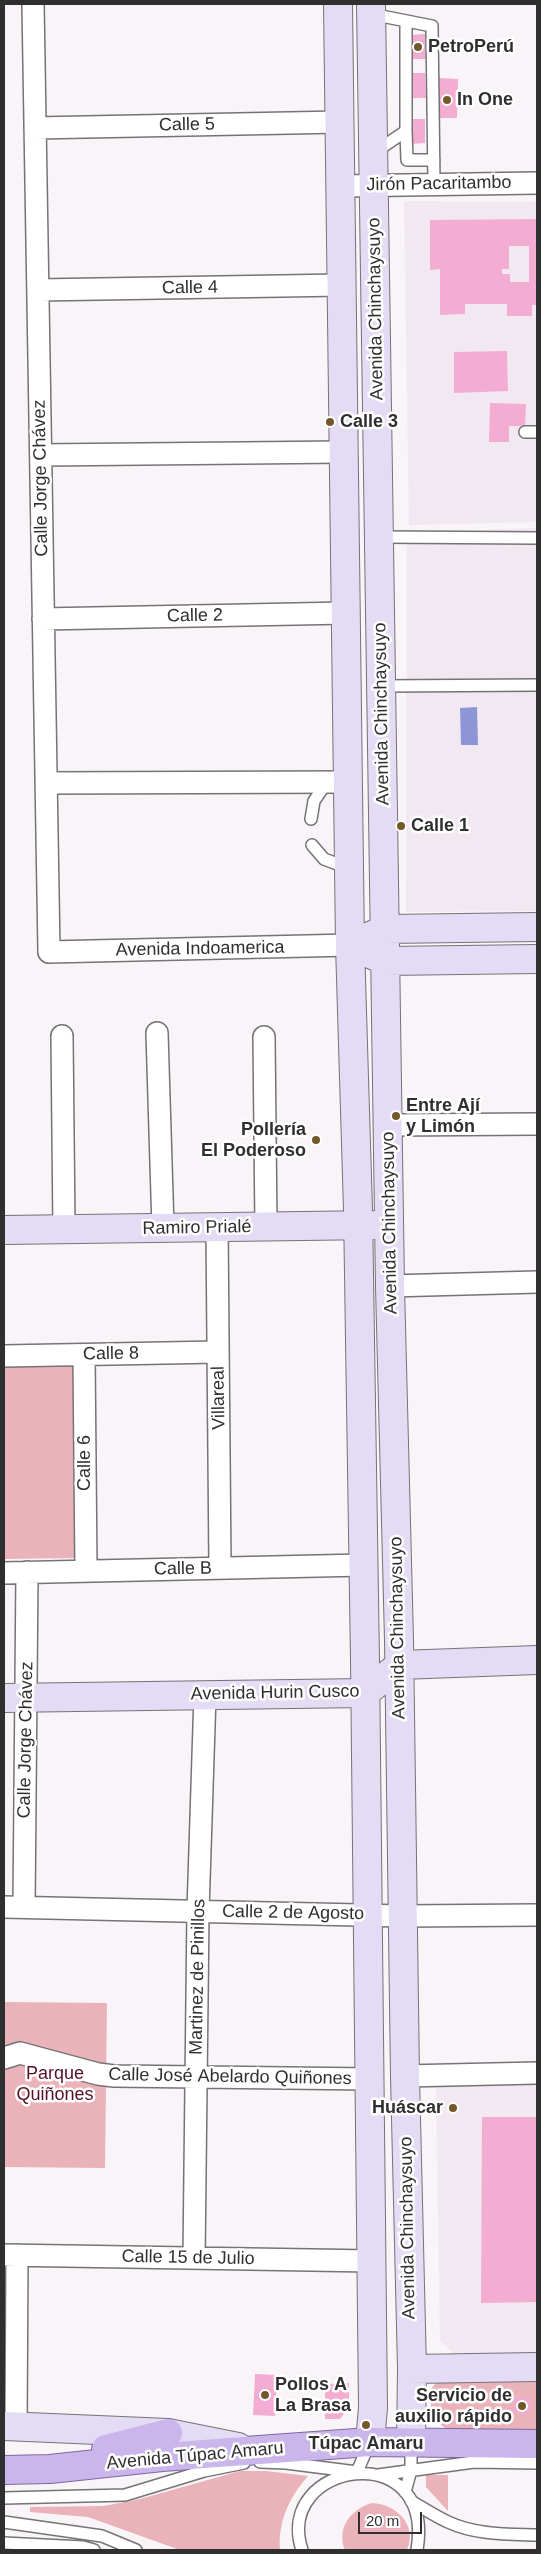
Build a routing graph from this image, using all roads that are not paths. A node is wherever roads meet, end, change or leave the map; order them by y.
1 (33, 4) edge
2 (338, 4) edge
3 (371, 9) edge
4 (406, 21) junction
5 (340, 122) junction
6 (35, 128) junction
7 (406, 131) junction
8 (374, 153) junction
9 (434, 160) junction
10 (537, 183) edge
11 (434, 184) junction
12 (374, 185) junction
13 (340, 186) junction
14 (342, 285) junction
15 (38, 290) junction
16 (344, 452) junction
17 (41, 455) junction
18 (380, 537) junction
19 (537, 538) edge
20 (346, 613) junction
21 (43, 619) junction
22 (537, 685) edge
23 (382, 686) junction
24 (338, 782) junction
25 (46, 783) junction
26 (310, 819) dead end
27 (312, 845) dead end
28 (350, 869) junction
29 (537, 927) edge
30 (386, 929) junction
31 (350, 945) junction
32 (49, 952) joint
33 (537, 959) edge
34 (386, 960) junction
35 (157, 1033) dead end
36 (62, 1036) dead end
37 (264, 1037) dead end
38 (537, 1124) edge
39 (389, 1125) junction
40 (359, 1225) junction
41 (390, 1225) junction
42 (266, 1226) junction
43 (217, 1227) junction
44 (163, 1228) junction
45 (4, 1230) edge
46 (64, 1230) junction
47 (537, 1282) edge
48 (390, 1286) junction
49 (218, 1352) junction
50 (84, 1354) junction
51 (4, 1356) edge
52 (363, 1566) junction
53 (220, 1568) junction
54 (86, 1571) junction
55 (27, 1572) junction
56 (4, 1573) edge
57 (537, 1660) edge
58 (400, 1665) junction
59 (365, 1693) junction
60 (205, 1695) junction
61 (16, 1698) edge
62 (14, 1907) edge
63 (198, 1911) junction
64 (367, 1915) junction
65 (537, 1915) edge
66 (403, 1916) junction
67 (4, 2058) edge
68 (537, 2074) edge
69 (197, 2076) junction
70 (405, 2076) junction
71 (370, 2079) junction
72 (372, 2216) junction
73 (11, 2255) edge
74 (194, 2258) junction
75 (372, 2261) junction
76 (409, 2278) junction
77 (537, 2367) edge
78 (412, 2369) junction
79 (10, 2426) edge
80 (168, 2433) junction
81 (370, 2442) junction
82 (537, 2444) edge
83 (291, 2448) junction
84 (252, 2450) junction
85 (411, 2456) junction
86 (537, 2463) edge
87 (50, 2469) junction
88 (4, 2470) edge
89 (357, 2472) junction
90 (378, 2475) junction
91 (408, 2496) junction
92 (4, 2498) edge
93 (4, 2522) edge
94 (537, 2535) edge
95 (4, 2543) edge
96 (94, 2550) edge
97 (136, 2550) edge
98 (302, 2550) edge
99 (418, 2550) edge

1 - 6 street, Calle Jorge Chávez
2 - 5 main road, Avenida Chinchaysuyo
3 - 4 lane
3 - 8 main road, Avenida Chinchaysuyo
4 - 7 lane
4 - 9 lane
5 - 6 street, Calle 5
5 - 13 main road, Avenida Chinchaysuyo
6 - 15 street, Calle Jorge Chávez
7 - 8 lane
7 - 9 lane
8 - 12 main road, Avenida Chinchaysuyo
9 - 11 lane
10 - 11 street, Jirón Pacaritambo
11 - 12 street, Jirón Pacaritambo
12 - 13 street, Jirón Pacaritambo
12 - 18 main road, Avenida Chinchaysuyo
13 - 14 main road, Avenida Chinchaysuyo
14 - 15 street, Calle 4
14 - 16 main road, Avenida Chinchaysuyo
15 - 17 street, Calle Jorge Chávez
16 - 17 street
16 - 20 main road, Avenida Chinchaysuyo
17 - 21 street, Calle Jorge Chávez
18 - 19 lane
18 - 23 main road, Avenida Chinchaysuyo
20 - 21 street, Calle 2
20 - 24 main road, Avenida Chinchaysuyo
21 - 25 street, Calle Jorge Chávez
22 - 23 lane
23 - 30 main road, Avenida Chinchaysuyo
24 - 25 street
24 - 26 lane
24 - 28 main road, Avenida Chinchaysuyo
25 - 32 street, Calle Jorge Chávez
27 - 28 lane
28 - 31 main road, Avenida Chinchaysuyo
29 - 30 main road, Avenida Indoamerica
30 - 31 main road, Avenida Indoamerica
30 - 34 main road, Avenida Chinchaysuyo
31 - 32 street, Avenida Indoamerica
31 - 34 main road, Avenida Indoamerica
31 - 40 main road, Avenida Chinchaysuyo
33 - 34 main road, Avenida Indoamerica
34 - 39 main road, Avenida Chinchaysuyo
35 - 44 street
36 - 46 street
37 - 42 street
38 - 39 street
39 - 41 main road, Avenida Chinchaysuyo
40 - 41 main road, Ramiro Prialé
40 - 42 main road, Ramiro Prialé
40 - 52 main road, Avenida Chinchaysuyo
41 - 48 main road, Avenida Chinchaysuyo
42 - 43 main road, Ramiro Prialé
43 - 44 main road, Ramiro Prialé
43 - 49 street, Villareal
44 - 46 main road, Ramiro Prialé
45 - 46 main road, Ramiro Prialé
47 - 48 street
48 - 58 main road, Avenida Chinchaysuyo
49 - 50 street, Calle 8
49 - 53 street, Villareal
50 - 51 street, Calle 8
50 - 54 street, Calle 6
52 - 53 street, Calle B
52 - 59 main road, Avenida Chinchaysuyo
53 - 54 street, Calle B
54 - 55 street, Calle B
55 - 56 street, Calle B
55 - 61 street, Calle Jorge Chávez
57 - 58 main road
58 - 59 main road, Avenida Hurin Cusco
58 - 66 main road, Avenida Chinchaysuyo
59 - 60 main road, Avenida Hurin Cusco
59 - 64 main road, Avenida Chinchaysuyo
60 - 61 main road, Avenida Hurin Cusco
60 - 63 street, Martinez de Pinillos
61 - 62 street, Calle Jorge Chávez
62 - 63 street, Calle 2 de Agosto
63 - 64 street, Calle 2 de Agosto
63 - 69 street, Martinez de Pinillos
64 - 66 street, Calle 2 de Agosto
64 - 71 main road, Avenida Chinchaysuyo
65 - 66 street, Calle 2 de Agosto
66 - 70 main road, Avenida Chinchaysuyo
67 - 69 street, Calle José Abelardo Quiñones
68 - 70 street
69 - 71 street, Calle José Abelardo Quiñones
69 - 74 street, Martinez de Pinillos
70 - 76 main road, Avenida Chinchaysuyo
71 - 72 main road, Avenida Chinchaysuyo
72 - 75 main road, Avenida Chinchaysuyo
72 - 76 main road
73 - 74 street, Calle 15 de Julio
73 - 79 street
74 - 75 street, Calle 15 de Julio
75 - 81 main road, Avenida Chinchaysuyo
76 - 78 main road, Avenida Chinchaysuyo
77 - 78 main road
78 - 85 main road, Avenida Chinchaysuyo
79 - 80 main road
80 - 84 main road
80 - 87 main road
81 - 83 main road, Avenida Túpac Amaru
81 - 85 main road, Avenida Túpac Amaru
81 - 89 lane
82 - 85 main road, Avenida Túpac Amaru
83 - 84 main road, Avenida Túpac Amaru
83 - 89 lane
84 - 87 main road, Avenida Túpac Amaru
85 - 86 lane
85 - 90 lane
85 - 91 lane
87 - 88 main road, Avenida Túpac Amaru
89 - 90 lane
89 - 92 lane
89 - 98 lane
90 - 91 lane
91 - 94 lane
91 - 99 lane
93 - 97 lane
95 - 96 lane

